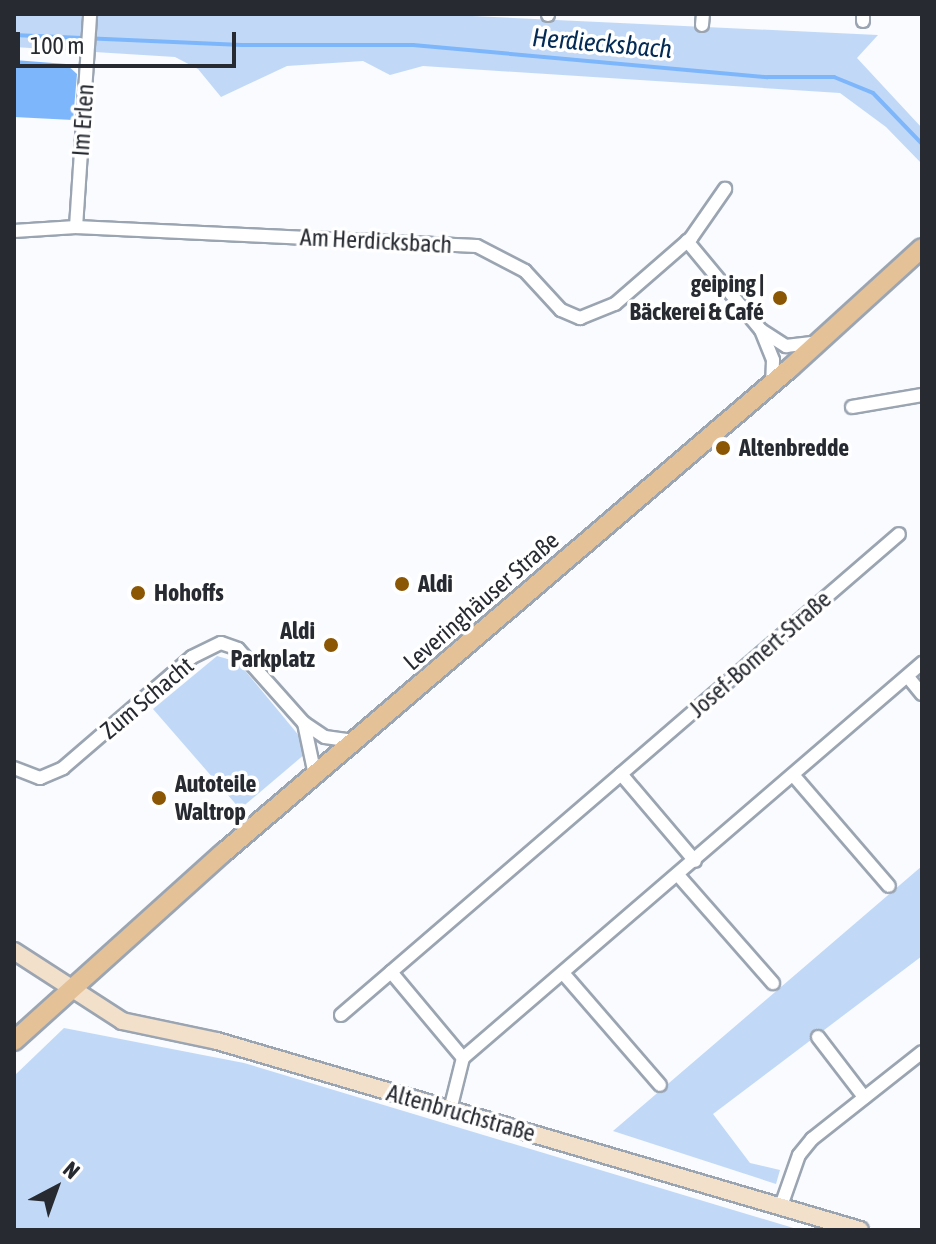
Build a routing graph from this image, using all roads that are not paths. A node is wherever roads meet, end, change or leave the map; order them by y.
1 (90, 14) edge
2 (725, 189) dead end
3 (76, 227) junction
4 (14, 231) edge
5 (687, 241) junction
6 (922, 248) edge
7 (761, 330) junction
8 (826, 336) junction
9 (772, 383) junction
10 (922, 395) edge
11 (852, 407) dead end
12 (899, 534) dead end
13 (922, 663) edge
14 (908, 677) junction
15 (922, 694) edge
16 (304, 723) junction
17 (354, 741) junction
18 (14, 768) edge
19 (621, 774) junction
20 (315, 775) junction
21 (794, 776) junction
22 (695, 861) junction
23 (678, 875) junction
24 (889, 886) dead end
25 (14, 951) edge
26 (391, 972) junction
27 (563, 973) junction
28 (773, 983) dead end
29 (68, 988) junction
30 (341, 1015) dead end
31 (818, 1037) dead end
32 (14, 1041) edge
33 (922, 1052) edge
34 (463, 1058) junction
35 (660, 1085) dead end
36 (864, 1097) junction
37 (450, 1110) junction
38 (781, 1206) junction
39 (860, 1230) edge

1 - 3 street, Im Erlen
2 - 5 street, Am Herdicksbach
3 - 4 street, Am Herdicksbach
3 - 5 street, Am Herdicksbach
5 - 7 street
6 - 8 main road, Leveringhäuser Straße
7 - 8 street
7 - 9 street
8 - 9 main road, Leveringhäuser Straße
9 - 17 main road, Leveringhäuser Straße
10 - 11 street
12 - 19 street, Josef-Bomert-Straße
13 - 14 street
14 - 15 street
14 - 21 street
16 - 17 street, Zum Schacht
16 - 18 street, Zum Schacht
16 - 20 street, Zum Schacht
17 - 20 main road, Leveringhäuser Straße
19 - 22 street
19 - 26 street, Josef-Bomert-Straße
20 - 29 main road, Leveringhäuser Straße
21 - 22 street
21 - 24 street
22 - 23 street
23 - 27 street
23 - 28 street
25 - 29 street, Altenbruchstraße
26 - 30 street, Josef-Bomert-Straße
26 - 34 street
27 - 34 street
27 - 35 street
29 - 32 main road, Leveringhäuser Straße
29 - 37 street, Altenbruchstraße
31 - 36 street
33 - 36 street
34 - 37 street
36 - 38 street
37 - 38 street, Altenbruchstraße
38 - 39 street, Altenbruchstraße

